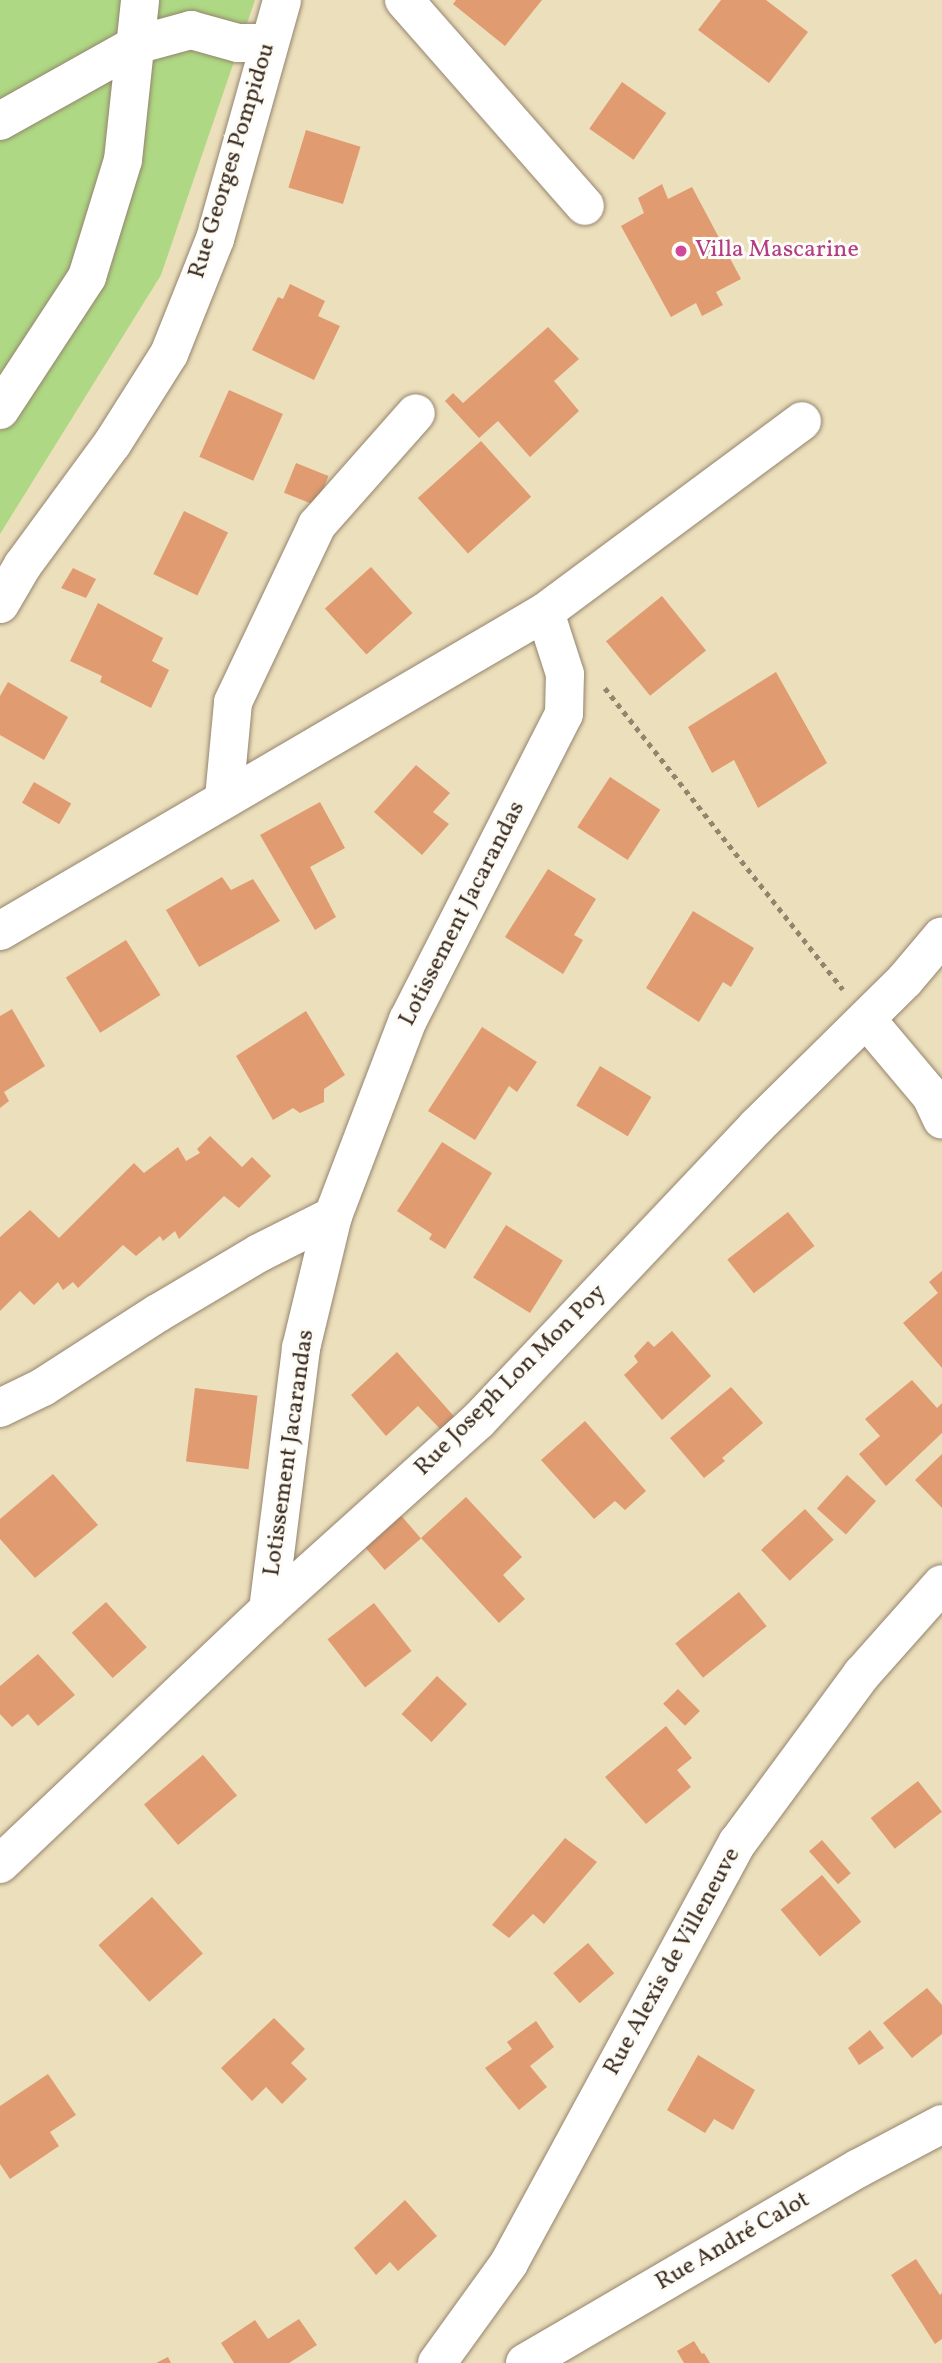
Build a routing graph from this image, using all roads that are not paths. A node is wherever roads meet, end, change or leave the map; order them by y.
1 (140, 0) edge
2 (282, 0) edge
3 (404, 0) edge
4 (268, 43) junction
5 (136, 45) junction
6 (0, 121) edge
7 (585, 206) dead end
8 (0, 410) edge
9 (415, 413) dead end
10 (802, 421) dead end
11 (0, 604) edge
12 (545, 612) junction
13 (224, 798) junction
14 (0, 931) edge
15 (942, 936) edge
16 (867, 1020) junction
17 (942, 1120) edge
18 (333, 1216) junction
19 (0, 1408) edge
20 (942, 1584) edge
21 (268, 1610) junction
22 (0, 1864) edge
23 (942, 2124) edge
24 (437, 2363) edge
25 (525, 2363) edge

1 - 5 street
2 - 4 street, Rue Georges Pompidou
3 - 7 street
4 - 5 street
4 - 11 street, Rue Georges Pompidou
5 - 6 street
5 - 8 street
9 - 13 street
10 - 12 street
12 - 13 street
12 - 18 street, Lotissement Jacarandas
13 - 14 street
15 - 16 street, Rue Joseph Lon Mon Poy
16 - 17 street
16 - 21 street, Rue Joseph Lon Mon Poy
18 - 19 street
18 - 21 street, Lotissement Jacarandas
20 - 24 street, Rue Alexis de Villeneuve
21 - 22 street, Rue Joseph Lon Mon Poy
23 - 25 street, Rue André Calot

